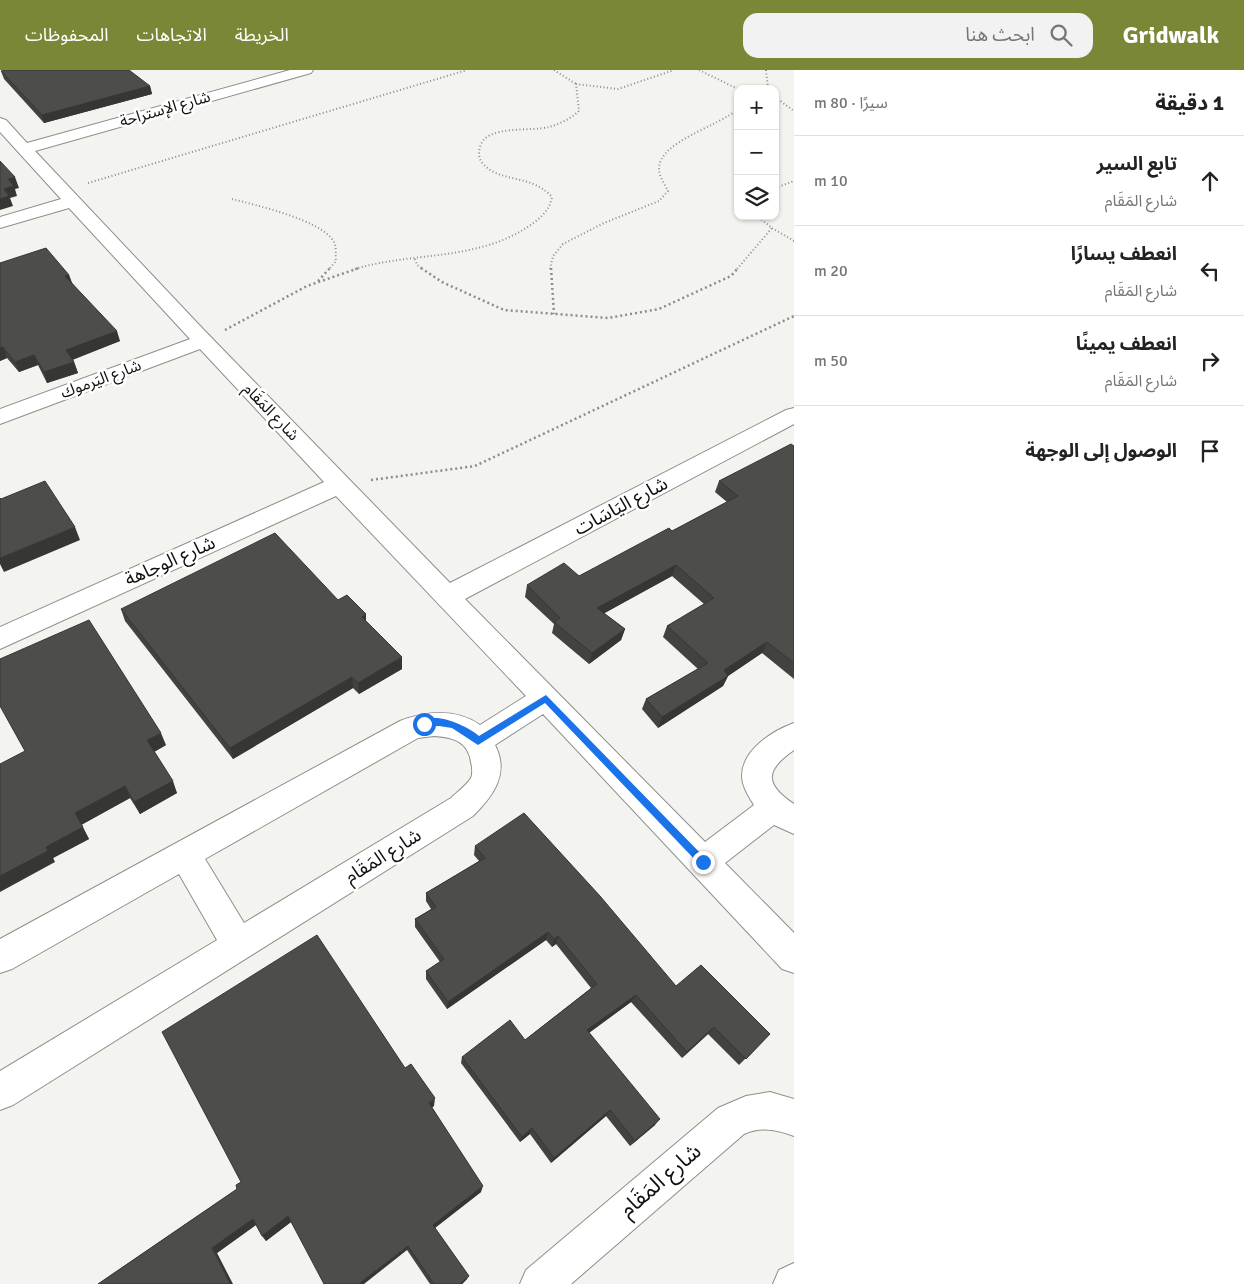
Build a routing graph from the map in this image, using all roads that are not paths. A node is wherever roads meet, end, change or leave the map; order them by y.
1 (306, 70) edge
2 (0, 123) edge
3 (23, 149) junction
4 (66, 196) junction
5 (0, 223) edge
6 (203, 341) junction
7 (794, 415) edge
8 (0, 416) edge
9 (341, 484) junction
10 (448, 596) junction
11 (0, 638) edge
12 (546, 698) junction
13 (794, 735) edge
14 (478, 741) junction
15 (784, 814) edge
16 (184, 854) junction
17 (703, 862) junction
18 (239, 945) junction
19 (0, 957) edge
20 (794, 957) edge
21 (0, 1092) edge
22 (794, 1118) edge
23 (540, 1284) edge

1 - 3 street, شارع الإستراحة
2 - 3 street, شارع المَقَام
3 - 4 street, شارع المَقَام
4 - 5 street
4 - 6 street, شارع المَقَام
6 - 8 street, شارع اليَرموك
6 - 9 street, شارع المَقَام
7 - 10 street, شارع اليَاسَات
9 - 10 street, شارع المَقَام
9 - 11 street, شارع الوجاهة
10 - 12 street, شارع المَقَام
12 - 14 street
12 - 17 street, شارع المَقَام
13 - 15 street
14 - 16 street
14 - 18 street, شارع المَقَام
15 - 17 street
16 - 18 street
16 - 19 street
17 - 20 street, شارع المَقَام
18 - 21 street, شارع المَقَام
22 - 23 street, شارع المَقَام

